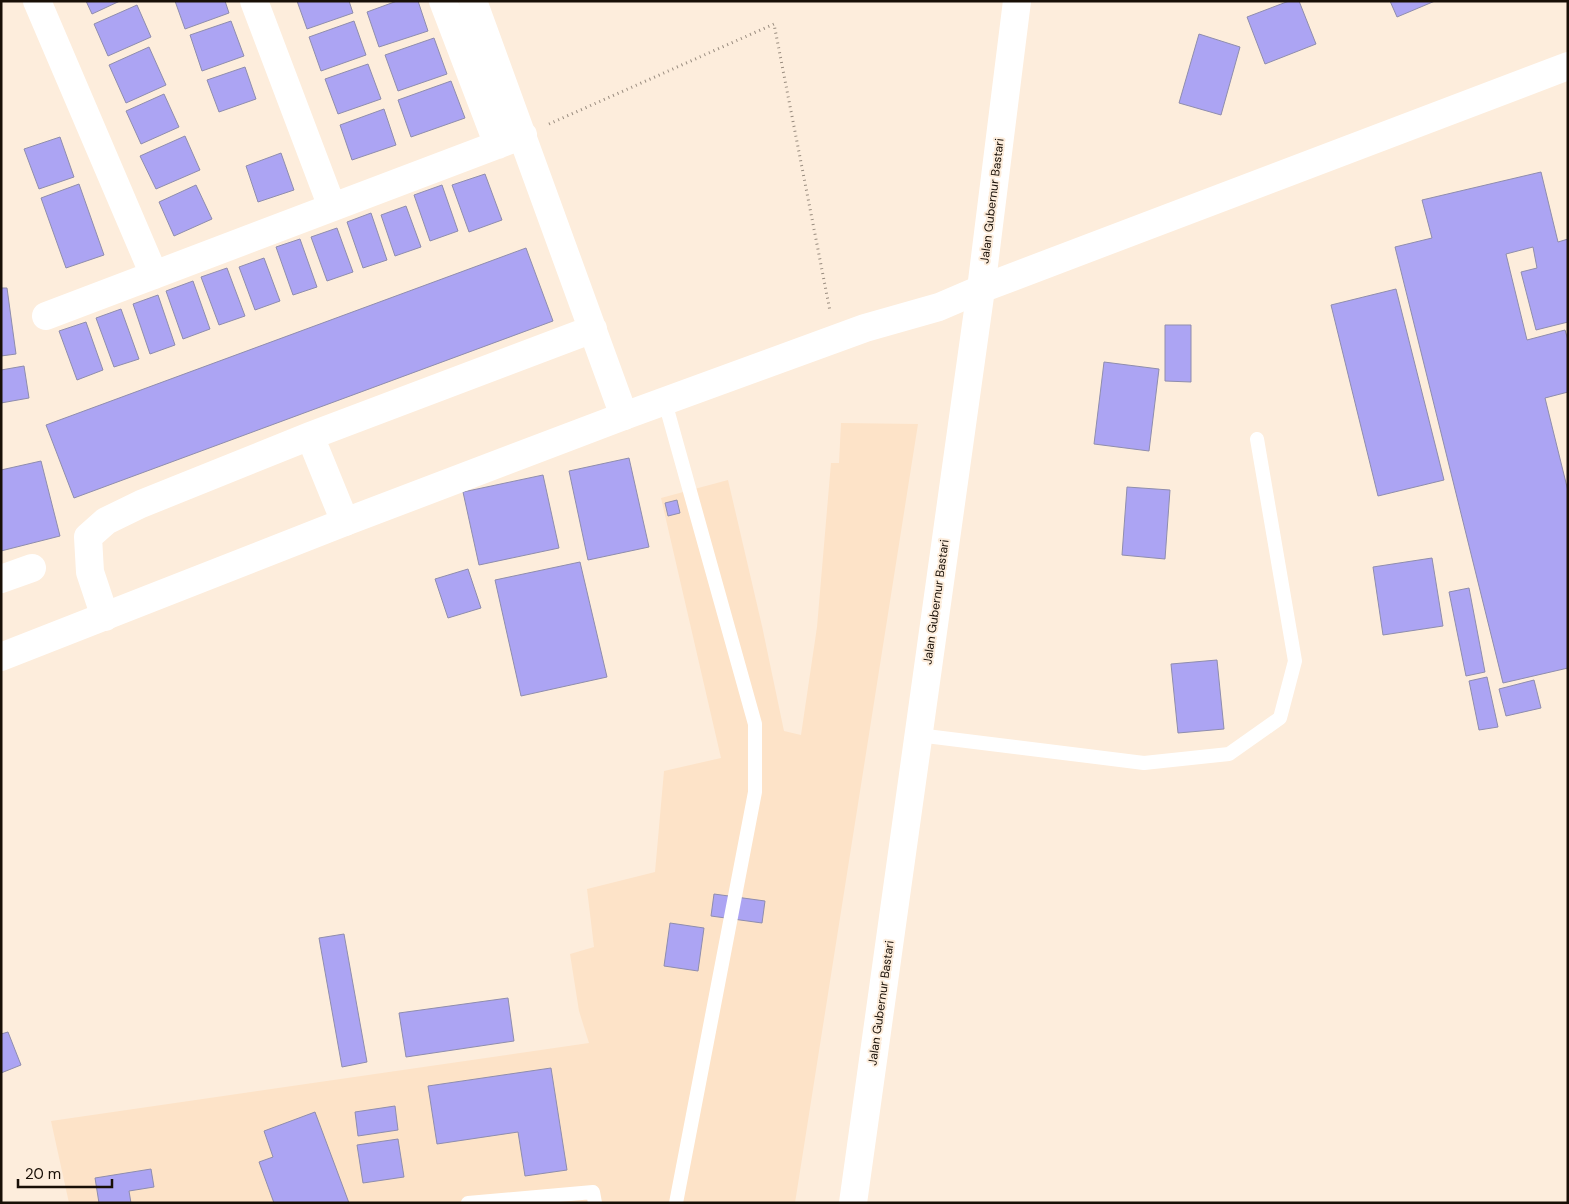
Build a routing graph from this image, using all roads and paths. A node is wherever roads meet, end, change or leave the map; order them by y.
1 (37, 1) edge
2 (254, 1) edge
3 (443, 1) edge
4 (473, 1) edge
5 (1017, 1) edge
6 (1568, 66) edge
7 (523, 135) junction
8 (498, 144) junction
9 (332, 208) junction
10 (154, 275) junction
11 (981, 289) junction
12 (46, 316) dead end
13 (593, 329) junction
14 (836, 338) junction
15 (665, 402) junction
16 (624, 416) junction
17 (310, 436) junction
18 (1257, 439) dead end
19 (345, 522) junction
20 (32, 568) dead end
21 (1, 579) edge
22 (105, 617) junction
23 (1, 657) edge
24 (918, 735) junction
25 (468, 1203) edge
26 (594, 1203) edge
27 (676, 1203) edge
28 (853, 1203) edge

1 - 10 main road
2 - 9 main road
3 - 8 main road
4 - 7 main road
5 - 11 main road, Jalan Gubernur Bastari
6 - 11 main road
7 - 8 main road
7 - 13 main road
7 - 14 path
8 - 9 main road
9 - 10 main road
10 - 12 main road
11 - 14 main road
11 - 24 main road, Jalan Gubernur Bastari
13 - 16 main road
13 - 17 main road
14 - 15 main road
15 - 16 main road
15 - 27 lane
16 - 19 main road
17 - 19 main road
17 - 22 main road
18 - 24 lane
19 - 22 main road
20 - 21 main road
22 - 23 main road
24 - 28 main road, Jalan Gubernur Bastari
25 - 26 lane

